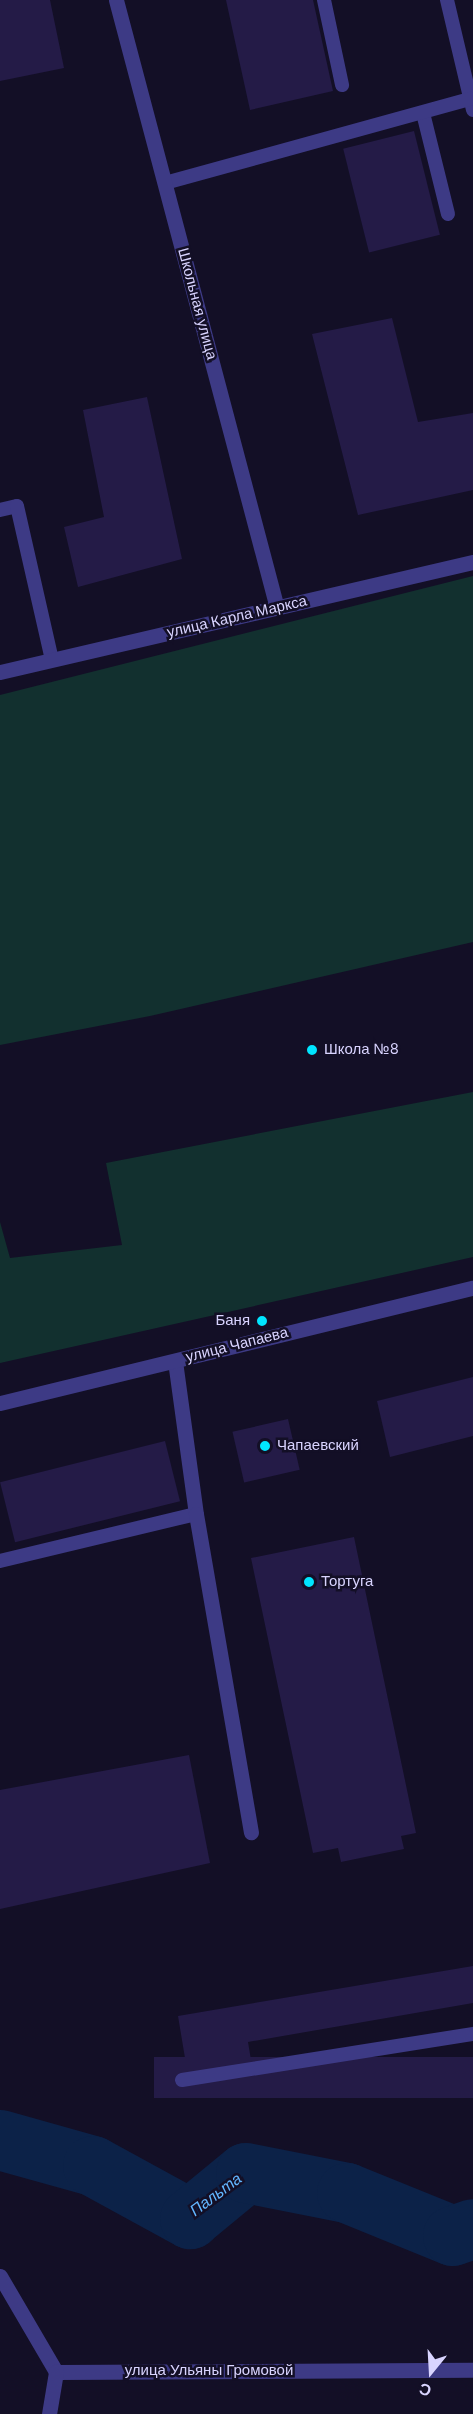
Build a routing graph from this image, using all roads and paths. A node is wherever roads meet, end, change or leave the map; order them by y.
1 (116, 0) edge
2 (324, 0) edge
3 (447, 0) edge
4 (342, 85) dead end
5 (472, 105) edge
6 (423, 113) junction
7 (165, 183) junction
8 (448, 214) dead end
9 (0, 510) edge
10 (473, 562) edge
11 (277, 608) junction
12 (52, 660) junction
13 (0, 672) edge
14 (473, 1288) edge
15 (174, 1360) junction
16 (0, 1403) edge
17 (195, 1514) junction
18 (0, 1561) edge
19 (251, 1832) dead end
20 (473, 2034) edge
21 (182, 2080) dead end
22 (0, 2276) edge
23 (473, 2370) edge
24 (56, 2372) junction
25 (50, 2414) edge

1 - 7 street, Школьная улица
2 - 4 lane
3 - 5 lane
5 - 6 lane
6 - 7 lane
6 - 8 lane
7 - 11 street, Школьная улица
9 - 12 lane
10 - 11 street, улица Карла Маркса
11 - 12 street, улица Карла Маркса
12 - 13 street, улица Карла Маркса
14 - 15 street, улица Чапаева
15 - 16 street, улица Чапаева
15 - 17 street
17 - 18 lane
17 - 19 street
20 - 21 lane
22 - 24 street
23 - 24 street, улица Ульяны Громовой
24 - 25 street

